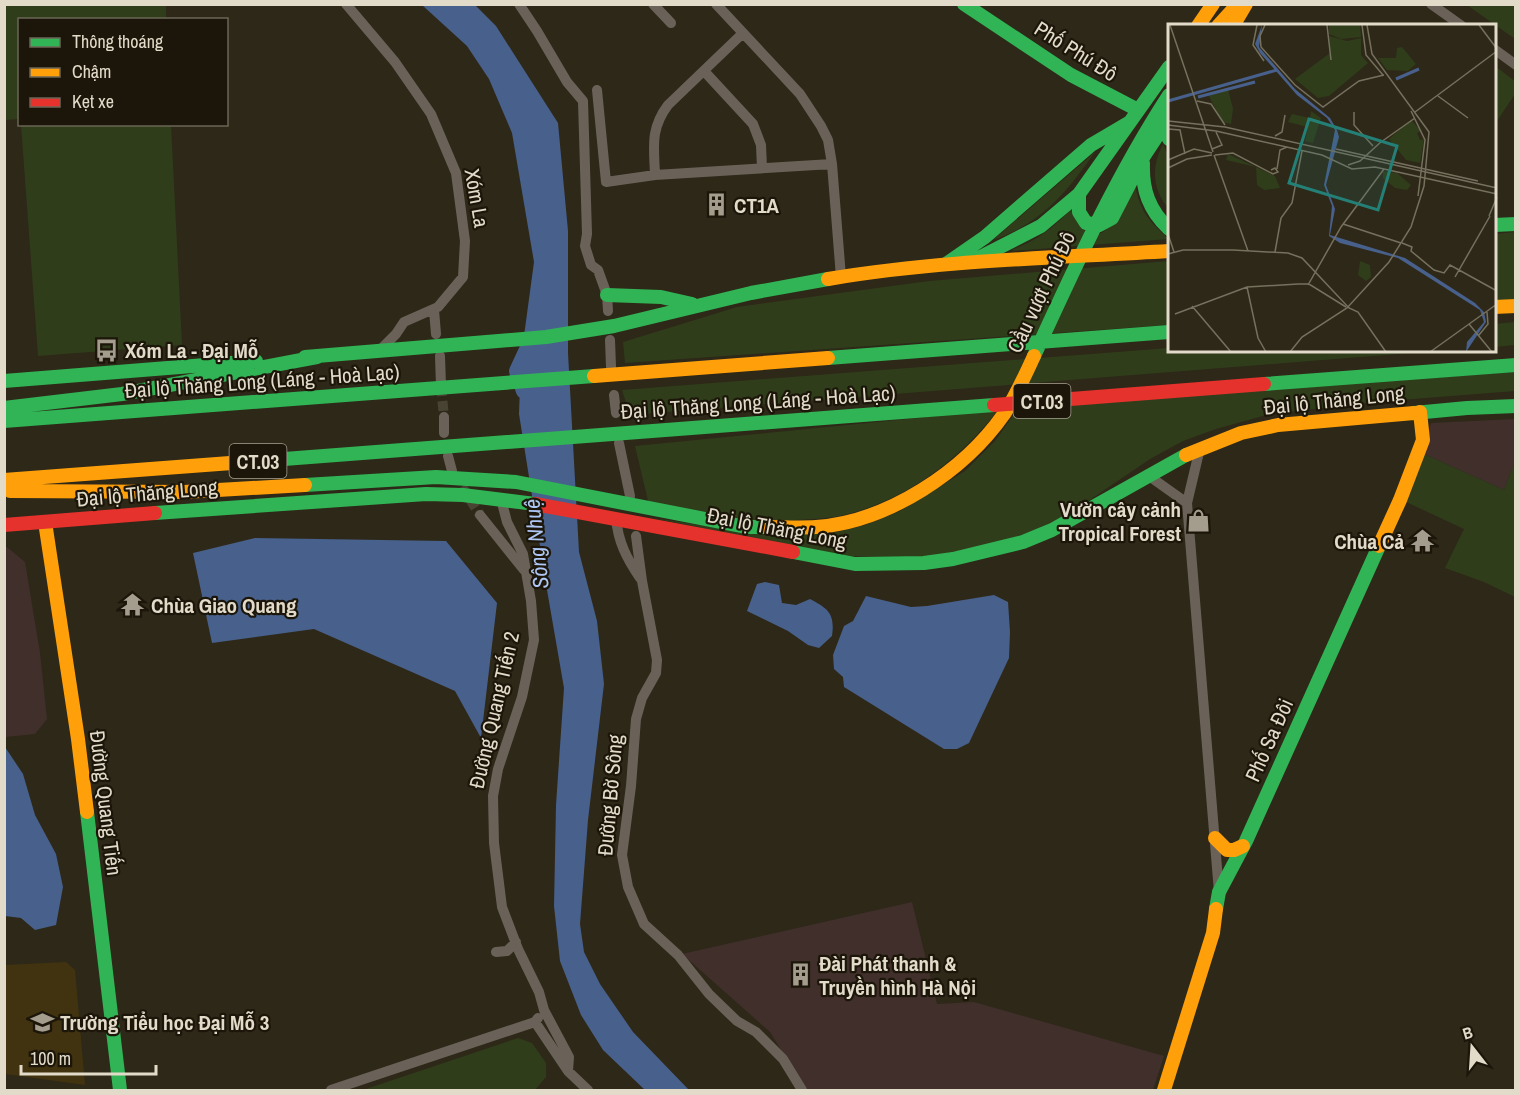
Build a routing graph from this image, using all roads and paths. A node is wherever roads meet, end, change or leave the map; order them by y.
1 (346, 4) edge
2 (519, 4) edge
3 (653, 4) edge
4 (716, 4) edge
5 (964, 4) edge
6 (1213, 4) edge
7 (1238, 4) edge
8 (1246, 4) edge
9 (1431, 4) edge
10 (671, 23) dead end
11 (1199, 24) edge
12 (1225, 24) edge
13 (1225, 24) edge
14 (1458, 24) edge
15 (743, 33) junction
16 (1496, 51) edge
17 (1515, 65) edge
18 (1168, 68) edge
19 (704, 71) junction
20 (597, 90) dead end
21 (1168, 96) edge
22 (1138, 110) junction
23 (1130, 122) junction
24 (1167, 128) edge
25 (1144, 156) junction
26 (832, 164) junction
27 (762, 168) junction
28 (655, 176) junction
29 (1078, 194) junction
30 (1515, 224) edge
31 (1496, 225) edge
32 (1168, 228) edge
33 (1168, 250) edge
34 (965, 264) junction
35 (942, 267) junction
36 (841, 277) junction
37 (607, 295) junction
38 (695, 305) junction
39 (1515, 306) edge
40 (1496, 307) edge
41 (434, 310) junction
42 (608, 311) dead end
43 (1168, 332) edge
44 (436, 334) dead end
45 (610, 340) dead end
46 (377, 352) junction
47 (440, 356) dead end
48 (317, 357) junction
49 (1515, 365) edge
50 (611, 367) dead end
51 (4, 381) edge
52 (441, 386) tunnel mouth
53 (614, 395) dead end
54 (1515, 406) edge
55 (4, 408) edge
56 (1420, 412) junction
57 (616, 413) dead end
58 (444, 417) tunnel mouth
59 (4, 421) edge
60 (444, 433) dead end
61 (619, 443) dead end
62 (1200, 448) junction
63 (448, 456) dead end
64 (452, 471) tunnel mouth
65 (1149, 476) junction
66 (4, 480) edge
67 (305, 485) junction
68 (4, 492) edge
69 (630, 496) dead end
70 (501, 499) junction
71 (1187, 503) junction
72 (188, 510) junction
73 (480, 515) tunnel mouth
74 (616, 518) junction
75 (45, 522) junction
76 (4, 525) edge
77 (636, 536) dead end
78 (525, 570) junction
79 (642, 581) junction
80 (1215, 838) junction
81 (1243, 846) junction
82 (1219, 892) junction
83 (516, 942) junction
84 (496, 952) dead end
85 (544, 1010) junction
86 (534, 1022) junction
87 (568, 1071) junction
88 (120, 1090) edge
89 (331, 1090) edge
90 (588, 1090) edge
91 (802, 1090) edge
92 (1164, 1090) edge

1 - 41 street, Xóm La
2 - 37 street
3 - 10 street
4 - 15 street
5 - 22 main road, Phố Phú Đô
6 - 11 main road
7 - 12 main road
8 - 13 main road
9 - 14 street
15 - 19 street
15 - 26 street
16 - 17 street
18 - 22 main road
19 - 27 street
19 - 28 street
20 - 28 street
21 - 67 main road, Cầu vượt Phú Đô
22 - 23 main road
23 - 29 main road
23 - 35 main road
24 - 25 main road
25 - 29 main road
25 - 32 main road
26 - 27 street
26 - 36 street
27 - 28 street
29 - 34 main road
30 - 31 main road
33 - 34 main road
34 - 35 main road
35 - 36 main road
36 - 38 main road
37 - 38 main road
37 - 42 street
38 - 46 main road
39 - 40 main road
41 - 44 street
41 - 46 street, Xóm La
43 - 59 main road, Đại lộ Thăng Long (Láng - Hoà Lạc)
45 - 50 street
46 - 48 main road
47 - 52 street
48 - 51 main road
48 - 55 main road
49 - 66 main road, Đại lộ Thăng Long (Láng - Hoà Lạc) / CT.03
53 - 57 street
54 - 56 main road, Đại lộ Thăng Long
56 - 62 main road, Đại lộ Thăng Long
56 - 81 main road, Phố Sa Đôi
58 - 60 street
61 - 69 street
62 - 65 main road, Đại lộ Thăng Long
62 - 71 street
63 - 64 street
65 - 71 street
65 - 74 main road, Đại lộ Thăng Long
67 - 68 main road
67 - 72 main road
70 - 72 main road, Đại lộ Thăng Long
70 - 74 main road, Đại lộ Thăng Long
70 - 78 street, Đường Quang Tiến 2
71 - 80 street
72 - 75 main road, Đại lộ Thăng Long
73 - 78 street
74 - 79 street, Đường Bờ Sông
75 - 76 main road, Đại lộ Thăng Long
75 - 88 main road, Đường Quang Tiến
77 - 79 street
78 - 83 street, Đường Quang Tiến 2
79 - 91 street, Đường Bờ Sông
80 - 81 main road
80 - 82 street
81 - 82 main road, Phố Sa Đôi
82 - 92 main road, Phố Sa Đôi
83 - 84 street
83 - 85 street, Đường Quang Tiến 2
85 - 86 street
85 - 87 street, Đường Quang Tiến 2
86 - 87 street
86 - 89 street
87 - 90 street

